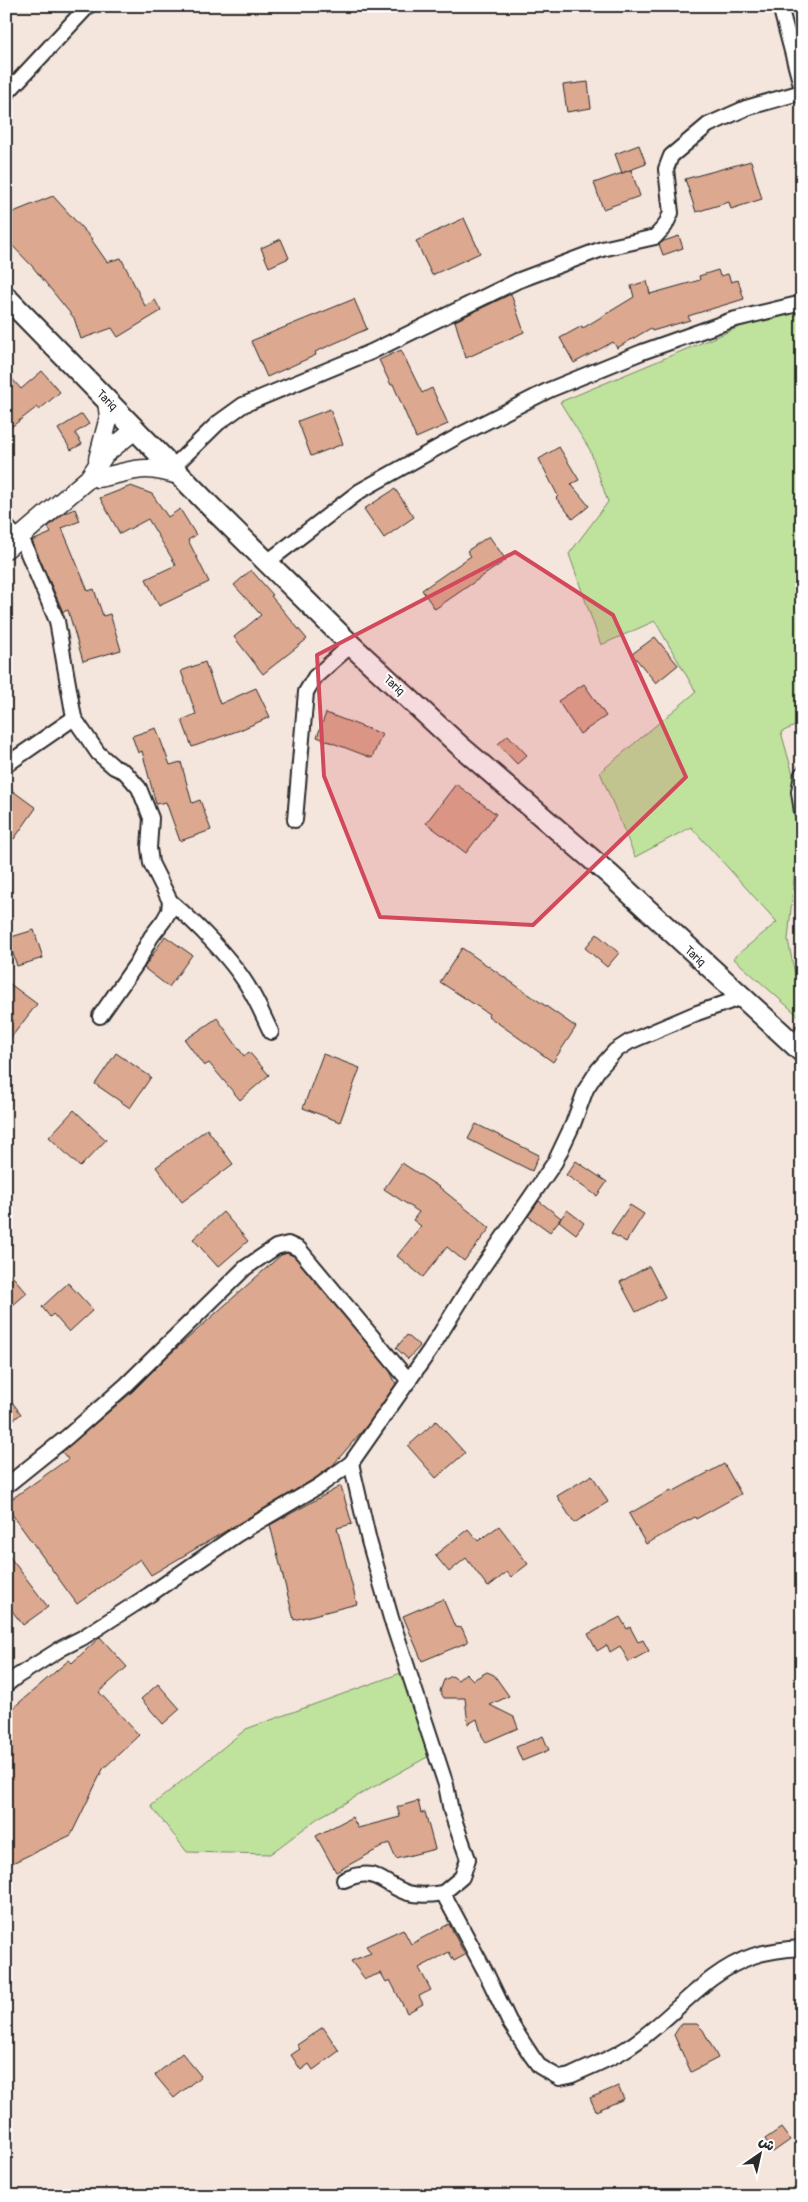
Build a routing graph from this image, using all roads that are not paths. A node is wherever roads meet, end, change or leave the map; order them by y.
1 (88, 6) edge
2 (780, 6) edge
3 (802, 90) edge
4 (6, 94) edge
5 (6, 297) edge
6 (802, 303) edge
7 (107, 401) junction
8 (136, 429) junction
9 (155, 448) junction
10 (177, 472) junction
11 (94, 475) junction
12 (6, 521) edge
13 (21, 537) junction
14 (6, 549) edge
15 (266, 562) junction
16 (351, 645) junction
17 (74, 718) junction
18 (6, 765) edge
19 (802, 774) edge
20 (802, 812) edge
21 (295, 820) dead end
22 (170, 901) junction
23 (740, 998) junction
24 (100, 1016) dead end
25 (271, 1032) dead end
26 (801, 1045) edge
27 (409, 1381) junction
28 (351, 1463) junction
29 (6, 1486) edge
30 (6, 1685) edge
31 (344, 1880) dead end
32 (443, 1893) junction
33 (802, 1948) edge

1 - 4 street
2 - 3 street
3 - 10 street
5 - 7 main road, Tariq
6 - 15 street
7 - 8 main road, Tariq
7 - 11 street
8 - 9 main road, Tariq
8 - 11 street
9 - 10 main road, Tariq
9 - 11 street
10 - 11 street
10 - 15 main road, Tariq
11 - 13 street
12 - 13 lane
13 - 14 street
13 - 17 street
15 - 16 main road, Tariq
16 - 21 street
16 - 23 main road, Tariq
17 - 18 street
17 - 22 street
19 - 20 street
22 - 24 street
22 - 25 street
23 - 26 main road, Tariq
23 - 27 street
27 - 28 street
27 - 29 street
28 - 30 street
28 - 32 street
31 - 32 street
32 - 33 street

